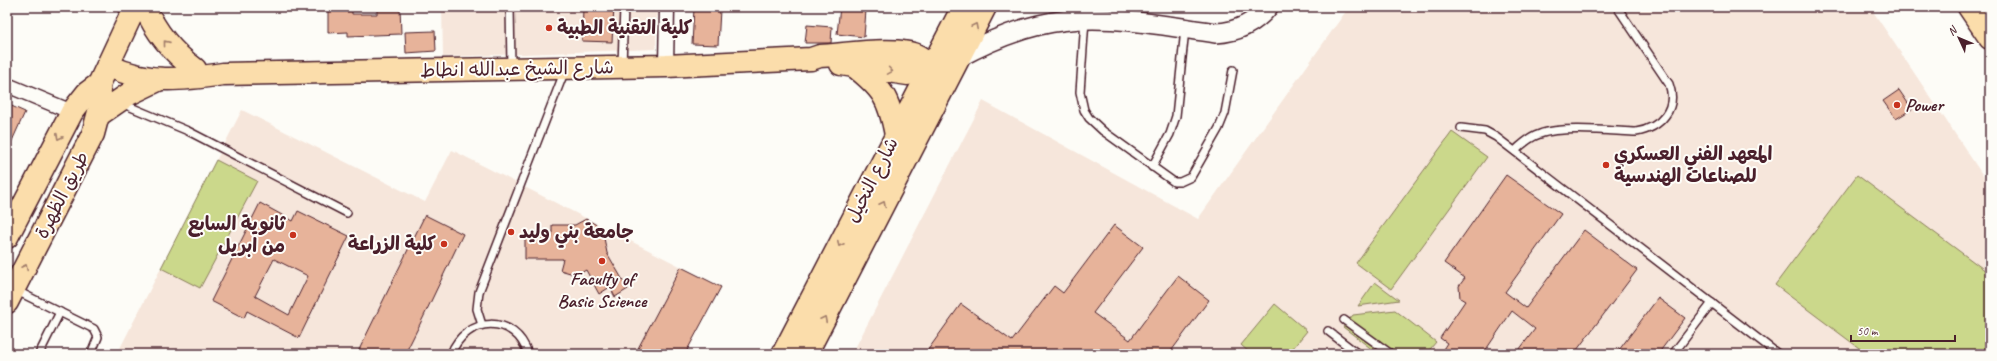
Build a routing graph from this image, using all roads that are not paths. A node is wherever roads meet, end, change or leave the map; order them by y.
1 (136, 7) edge
2 (145, 7) edge
3 (510, 7) edge
4 (624, 7) edge
5 (667, 7) edge
6 (985, 7) edge
7 (1268, 7) edge
8 (1616, 7) edge
9 (1969, 7) edge
10 (961, 11) edge
11 (1085, 20) junction
12 (1185, 29) junction
13 (1990, 38) edge
14 (900, 53) junction
15 (959, 57) junction
16 (811, 59) junction
17 (666, 66) junction
18 (854, 66) junction
19 (622, 67) junction
20 (511, 68) junction
21 (566, 68) junction
22 (932, 68) junction
23 (195, 69) junction
24 (1233, 70) dead end
25 (223, 74) junction
26 (104, 75) junction
27 (161, 79) junction
28 (7, 85) edge
29 (943, 86) junction
30 (109, 108) junction
31 (72, 112) junction
32 (1461, 128) dead end
33 (896, 135) junction
34 (1515, 151) junction
35 (1152, 167) junction
36 (347, 213) dead end
37 (7, 237) edge
38 (10, 296) edge
39 (1712, 303) junction
40 (60, 312) junction
41 (1344, 320) dead end
42 (482, 325) junction
43 (1328, 331) dead end
44 (39, 354) edge
45 (90, 354) edge
46 (452, 354) edge
47 (528, 354) edge
48 (783, 354) edge
49 (806, 354) edge
50 (1358, 354) edge
51 (1391, 354) edge
52 (1673, 354) edge
53 (1778, 354) edge

1 - 26 main road, طريق الظهرة
23 -> 2 main road
3 - 20 lane
4 - 19 lane
5 - 17 street
15 -> 6 main road, شارع النخيل
7 - 12 main road, شارع الشيخ عبدالله انطاط
8 - 34 lane
9 - 13 main road
10 - 14 main road
10 - 22 main road, شارع النخيل
11 - 12 main road, شارع الشيخ عبدالله انطاط
11 - 15 main road, شارع الشيخ عبدالله انطاط
11 - 35 lane
12 - 35 lane
14 - 16 main road, شارع الشيخ عبدالله انطاط
14 - 22 main road, شارع الشيخ عبدالله انطاط
15 - 22 main road, شارع الشيخ عبدالله انطاط
15 - 29 main road, شارع النخيل
16 - 17 main road, شارع الشيخ عبدالله انطاط
16 - 18 main road, شارع الشيخ عبدالله انطاط
17 - 19 main road, شارع الشيخ عبدالله انطاط
18 -> 22 main road, شارع الشيخ عبدالله انطاط
18 - 33 main road
19 - 21 main road, شارع الشيخ عبدالله انطاط
20 - 21 main road, شارع الشيخ عبدالله انطاط
20 - 25 main road, شارع الشيخ عبدالله انطاط
21 - 42 lane
22 - 29 main road, شارع الشيخ عبدالله انطاط
22 - 33 main road, شارع النخيل
23 - 25 main road, شارع الشيخ عبدالله انطاط
23 - 26 main road, شارع الشيخ عبدالله انطاط
24 - 35 lane
25 - 27 main road, شارع الشيخ عبدالله انطاط
26 - 27 main road, شارع الشيخ عبدالله انطاط
26 - 30 main road, طريق الظهرة
26 - 31 main road, طريق الظهرة
27 - 30 main road
28 - 31 street
49 -> 29 main road, شارع النخيل
30 - 36 lane
38 -> 30 main road, طريق الظهرة
31 -> 37 main road, طريق الظهرة
32 - 34 lane
33 -> 48 main road, شارع النخيل
34 - 39 lane
38 - 40 lane
39 - 52 lane
39 - 53 lane
40 - 44 lane
40 - 45 lane
41 - 51 lane
42 - 46 lane
42 - 47 lane
43 - 50 lane

